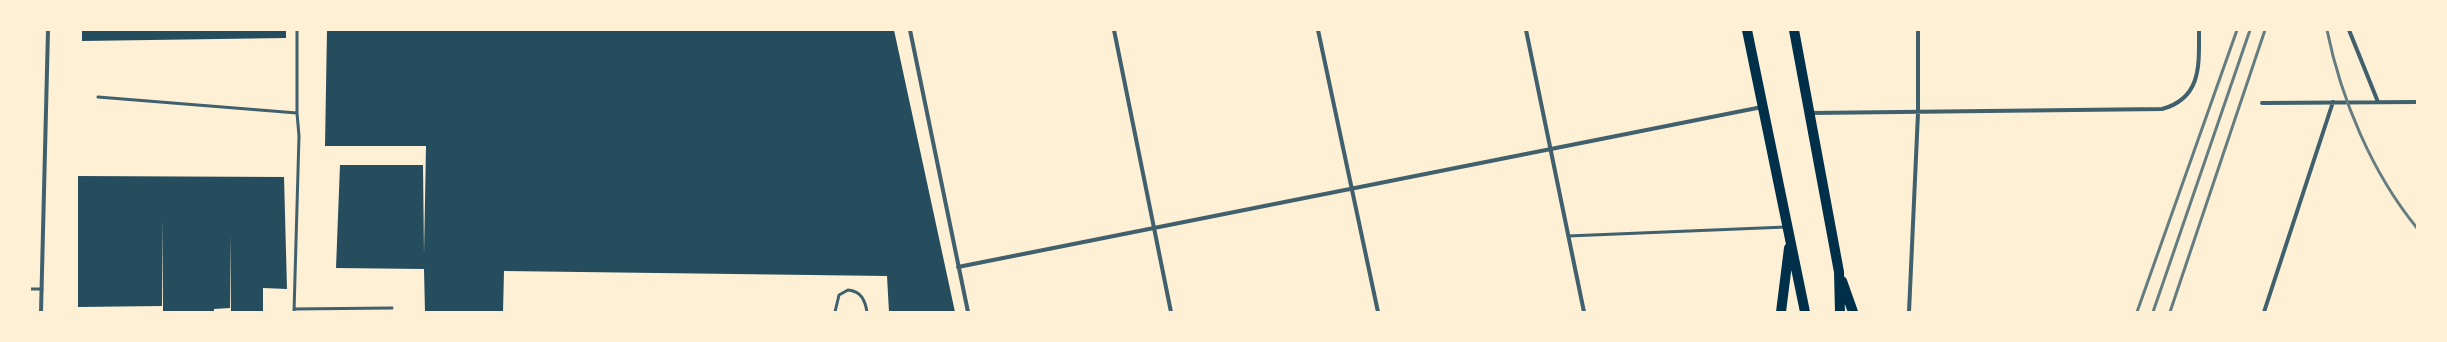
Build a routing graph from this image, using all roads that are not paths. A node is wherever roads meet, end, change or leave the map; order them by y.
1 (48, 30) edge
2 (297, 30) edge
3 (910, 30) edge
4 (1114, 30) edge
5 (1318, 30) edge
6 (1526, 30) edge
7 (1747, 30) edge
8 (1794, 30) edge
9 (1918, 30) edge
10 (2199, 30) edge
11 (2349, 30) edge
12 (98, 97) dead end
13 (2333, 102) junction
14 (2378, 102) junction
15 (2417, 102) edge
16 (2262, 103) dead end
17 (1763, 106) junction
18 (297, 113) junction
19 (1808, 113) junction
20 (1918, 113) junction
21 (1550, 149) junction
22 (1353, 188) junction
23 (1788, 227) junction
24 (1154, 228) junction
25 (1568, 236) junction
26 (1790, 240) junction
27 (958, 267) junction
28 (1839, 272) junction
29 (30, 288) edge
30 (42, 289) junction
31 (392, 308) dead end
32 (294, 310) edge
33 (41, 312) edge
34 (835, 312) edge
35 (867, 312) edge
36 (968, 312) edge
37 (1171, 312) edge
38 (1378, 312) edge
39 (1584, 312) edge
40 (1781, 312) edge
41 (1805, 312) edge
42 (1840, 312) edge
43 (1853, 312) edge
44 (1909, 312) edge
45 (2264, 312) edge

1 - 30 street
2 - 18 lane
3 - 27 street
4 - 24 street
5 - 22 street
6 - 21 street
7 - 17 main road
8 - 19 main road
9 - 20 street
10 - 20 street
11 - 14 street
12 - 18 lane
13 - 14 street
13 - 16 street
13 - 45 street
14 - 15 street
17 - 21 street
17 - 23 main road
18 - 32 lane
19 - 20 street
19 - 28 main road
20 - 44 street
21 - 22 street
21 - 25 street
22 - 24 street
22 - 38 street
23 - 25 lane
23 - 26 main road
24 - 27 street
24 - 37 street
25 - 39 street
26 - 40 main road
26 - 41 main road
27 - 36 street
28 - 42 main road
28 - 43 main road
29 - 30 lane
30 - 33 street
31 - 32 lane
34 - 35 lane

